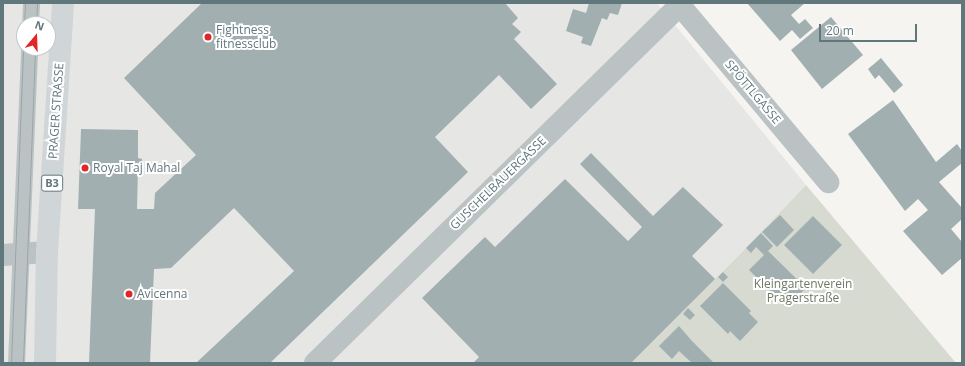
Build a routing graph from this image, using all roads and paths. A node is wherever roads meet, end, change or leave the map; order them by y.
1 (31, 3) edge
2 (64, 3) edge
3 (680, 4) edge
4 (30, 16) edge
5 (28, 56) edge
6 (828, 182) dead end
7 (47, 252) junction
8 (12, 255) edge
9 (16, 363) edge
10 (45, 363) edge
11 (315, 363) edge

1 - 4 lane
2 - 7 main road, PRAGER STRASSE / B3
3 - 6 street, SPÖTTLGASSE
3 - 11 street, GUSCHELBAUERGASSE
5 - 8 lane
7 - 8 street
7 - 10 main road, PRAGER STRASSE / B3
8 - 9 lane

